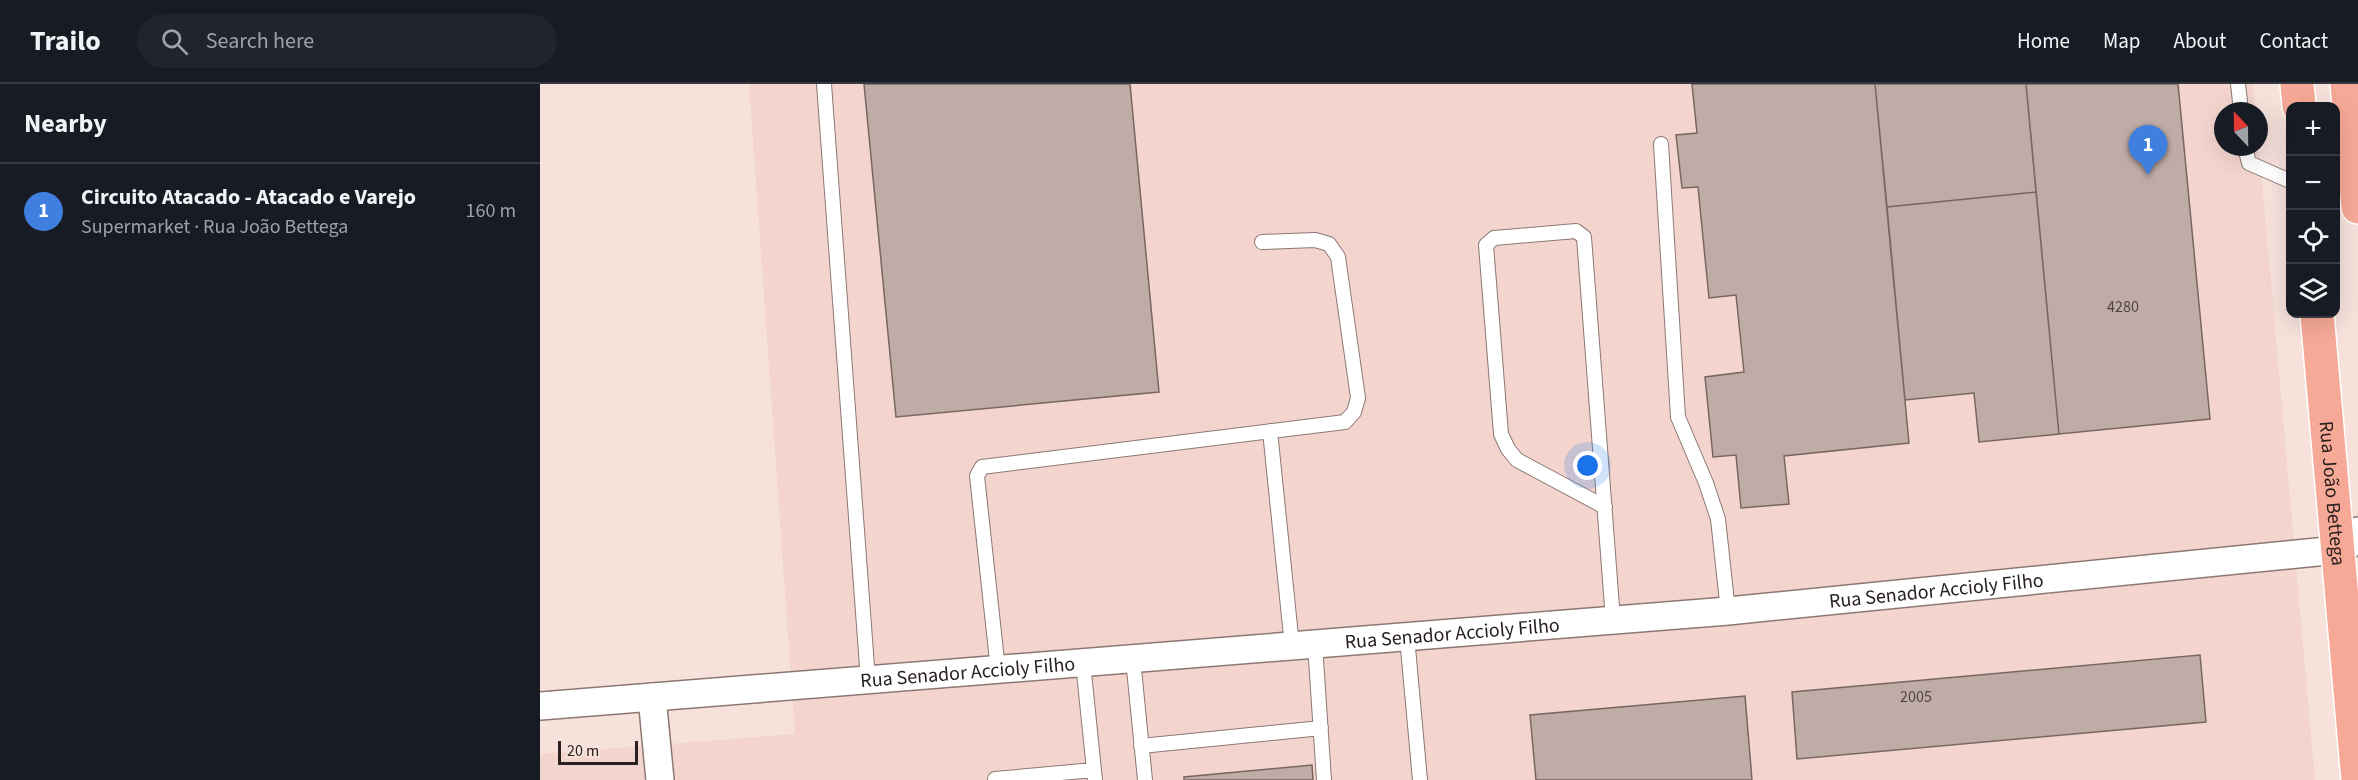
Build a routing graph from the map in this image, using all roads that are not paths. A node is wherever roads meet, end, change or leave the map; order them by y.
1 (824, 84) edge
2 (2238, 84) edge
3 (2297, 84) edge
4 (2347, 84) edge
5 (2240, 102) edge
6 (2299, 102) edge
7 (1661, 144) dead end
8 (2247, 156) edge
9 (2286, 179) edge
10 (2358, 207) edge
11 (1262, 242) dead end
12 (2318, 318) edge
13 (1270, 431) junction
14 (1605, 507) junction
15 (2348, 542) edge
16 (1728, 611) junction
17 (1613, 620) junction
18 (1407, 637) junction
19 (1303, 645) junction
20 (1133, 659) junction
21 (1083, 663) junction
22 (998, 670) junction
23 (868, 680) junction
24 (652, 697) junction
25 (540, 706) edge
26 (1321, 728) junction
27 (1142, 746) junction
28 (1094, 775) edge
29 (995, 779) edge
30 (660, 780) edge
31 (1145, 780) edge
32 (1324, 780) edge
33 (1420, 780) edge
34 (2358, 780) edge

1 - 23 lane
2 - 5 lane
3 - 6 main road
4 - 10 main road
7 - 16 lane
8 - 9 lane
11 - 13 lane
12 - 15 main road, Rua João Bettega
13 - 19 lane
13 - 22 lane
14 - 14 lane
14 - 17 lane
15 - 16 street, Rua Senador Accioly Filho
15 - 34 main road, Rua João Bettega
16 - 17 street, Rua Senador Accioly Filho
17 - 18 street, Rua Senador Accioly Filho
18 - 19 street, Rua Senador Accioly Filho
18 - 33 lane
19 - 20 street, Rua Senador Accioly Filho
19 - 26 lane
20 - 21 street, Rua Senador Accioly Filho
20 - 27 lane
21 - 22 street, Rua Senador Accioly Filho
21 - 28 lane
22 - 23 street, Rua Senador Accioly Filho
23 - 24 street, Rua Senador Accioly Filho
24 - 25 street, Rua Senador Accioly Filho
24 - 30 street
26 - 27 lane
26 - 32 lane
27 - 31 lane
28 - 29 lane

